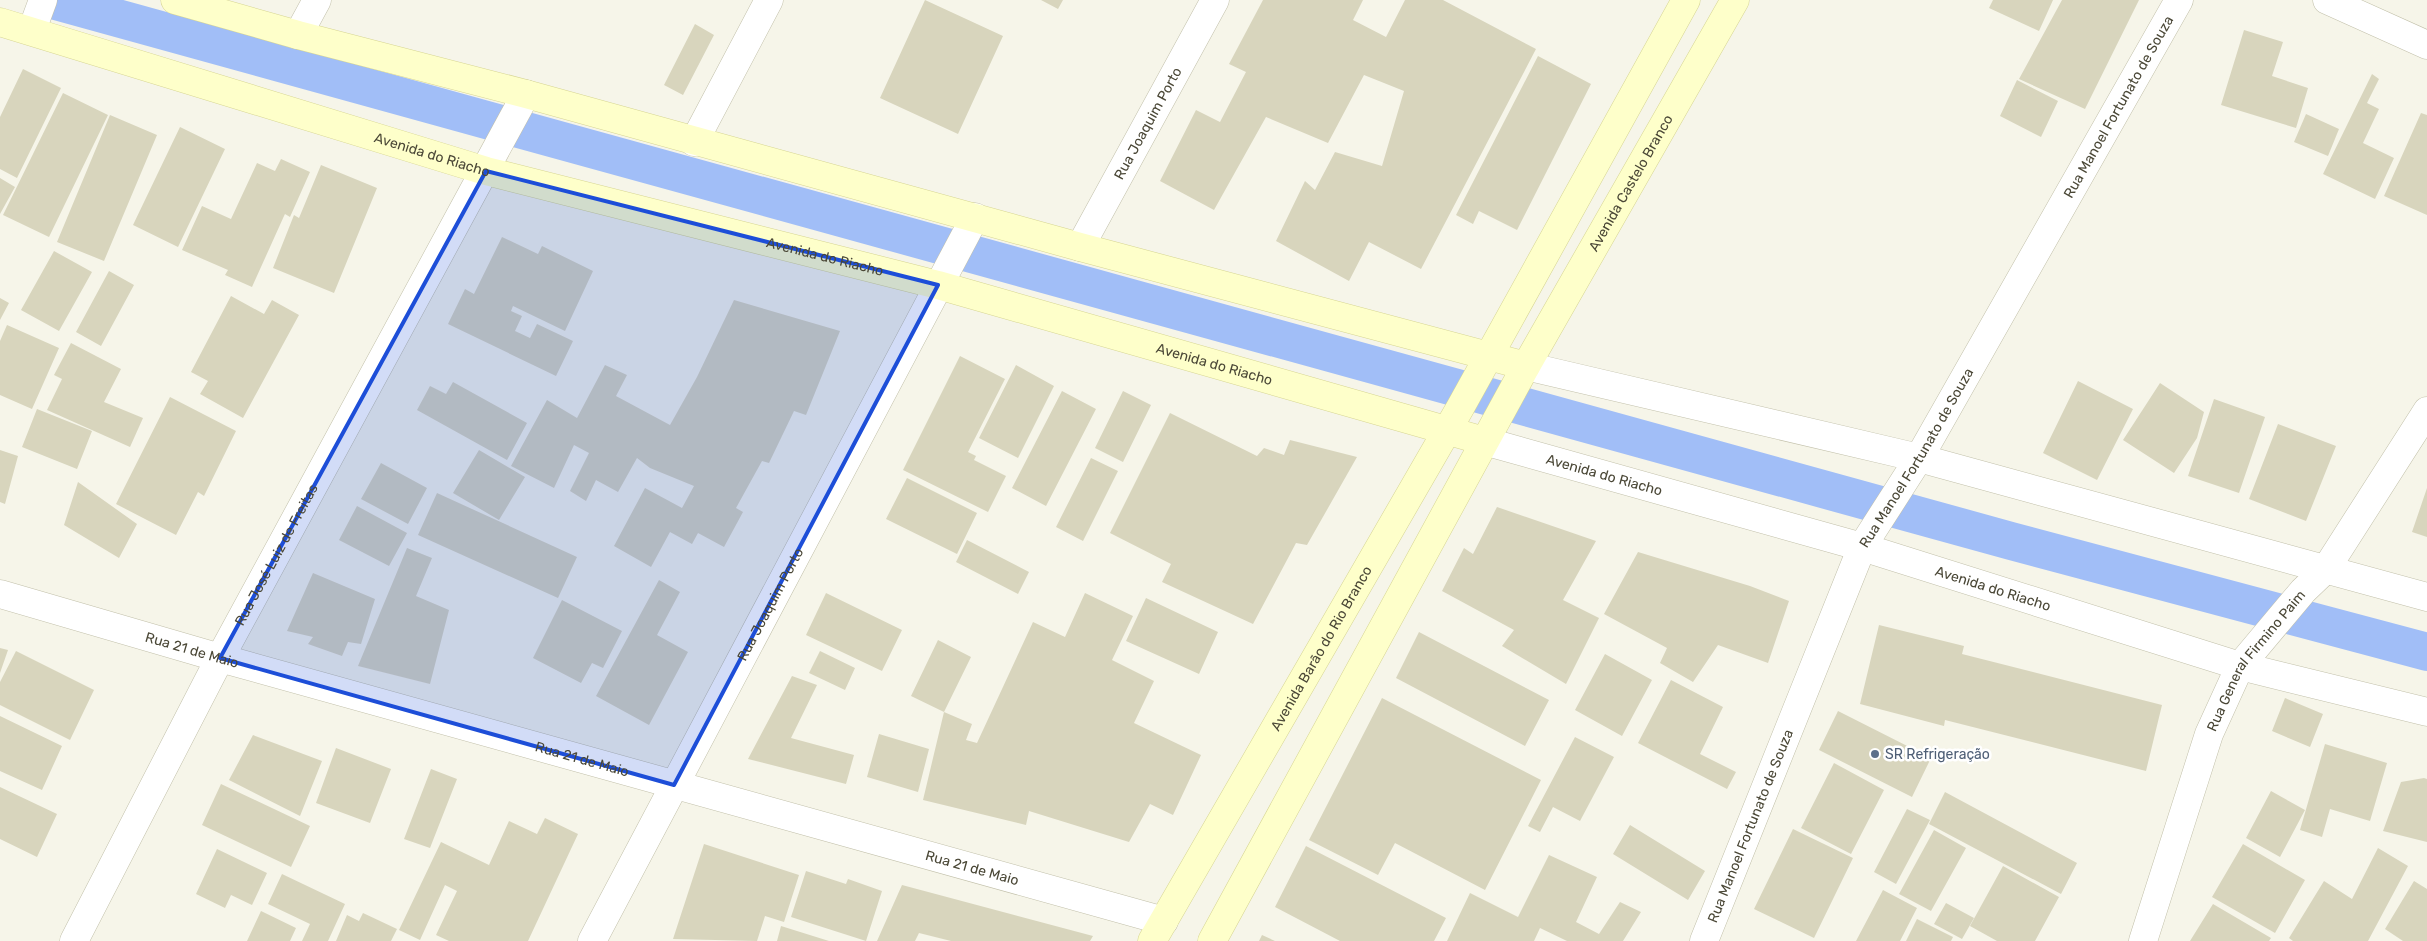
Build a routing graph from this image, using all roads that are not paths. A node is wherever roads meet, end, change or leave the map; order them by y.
1 (43, 0) edge
2 (174, 0) edge
3 (316, 0) edge
4 (769, 0) edge
5 (1215, 0) edge
6 (1686, 0) edge
7 (1735, 0) edge
8 (2180, 0) edge
9 (2327, 0) edge
10 (0, 22) edge
11 (32, 30) junction
12 (298, 35) junction
13 (2427, 46) edge
14 (522, 102) junction
15 (694, 142) junction
16 (486, 171) junction
17 (971, 225) junction
18 (1080, 247) junction
19 (943, 276) junction
20 (1484, 365) junction
21 (1520, 376) junction
22 (2427, 411) edge
23 (1453, 419) junction
24 (1490, 432) junction
25 (1919, 458) junction
26 (1862, 547) junction
27 (2326, 569) junction
28 (0, 594) edge
29 (2427, 597) edge
30 (220, 658) junction
31 (2240, 666) junction
32 (2427, 712) edge
33 (674, 785) junction
34 (1158, 931) edge
35 (74, 941) edge
36 (592, 941) edge
37 (1212, 941) edge
38 (1704, 941) edge
39 (2143, 941) edge

1 - 11 street
2 - 12 main road
3 - 12 street
4 - 15 street
5 - 18 street, Rua Joaquim Porto
6 - 20 main road
7 - 21 main road, Avenida Castelo Branco
8 - 25 street, Rua Manoel Fortunato de Souza
9 - 13 street
10 - 11 main road, Avenida do Riacho
11 - 16 main road, Avenida do Riacho
12 - 14 main road
14 - 15 main road
14 - 16 street, Rua José Luiz de Freitas
15 - 17 main road
16 - 19 main road, Avenida do Riacho
16 - 30 street, Rua José Luiz de Freitas
17 - 18 main road
17 - 19 street, Rua Joaquim Porto
18 - 20 main road
19 - 23 main road, Avenida do Riacho
19 - 33 street, Rua Joaquim Porto
20 - 21 main road
20 - 23 main road, Avenida Barão do Rio Branco
21 - 24 main road
21 - 25 street
22 - 27 street, Rua General Firmino Paim
23 - 24 main road, Avenida do Riacho
23 - 34 main road, Avenida Barão do Rio Branco
24 - 26 street, Avenida do Riacho
24 - 37 main road
25 - 26 street, Rua Manoel Fortunato de Souza
25 - 27 street
26 - 31 street, Avenida do Riacho
26 - 38 street, Rua Manoel Fortunato de Souza
27 - 29 street
27 - 31 street, Rua General Firmino Paim
28 - 30 street, Rua 21 de Maio
30 - 33 street, Rua 21 de Maio
30 - 35 street, Rua José Luiz de Freitas
31 - 32 street, Avenida do Riacho
31 - 39 street, Rua General Firmino Paim
33 - 34 street, Rua 21 de Maio
33 - 36 street, Rua Joaquim Porto

